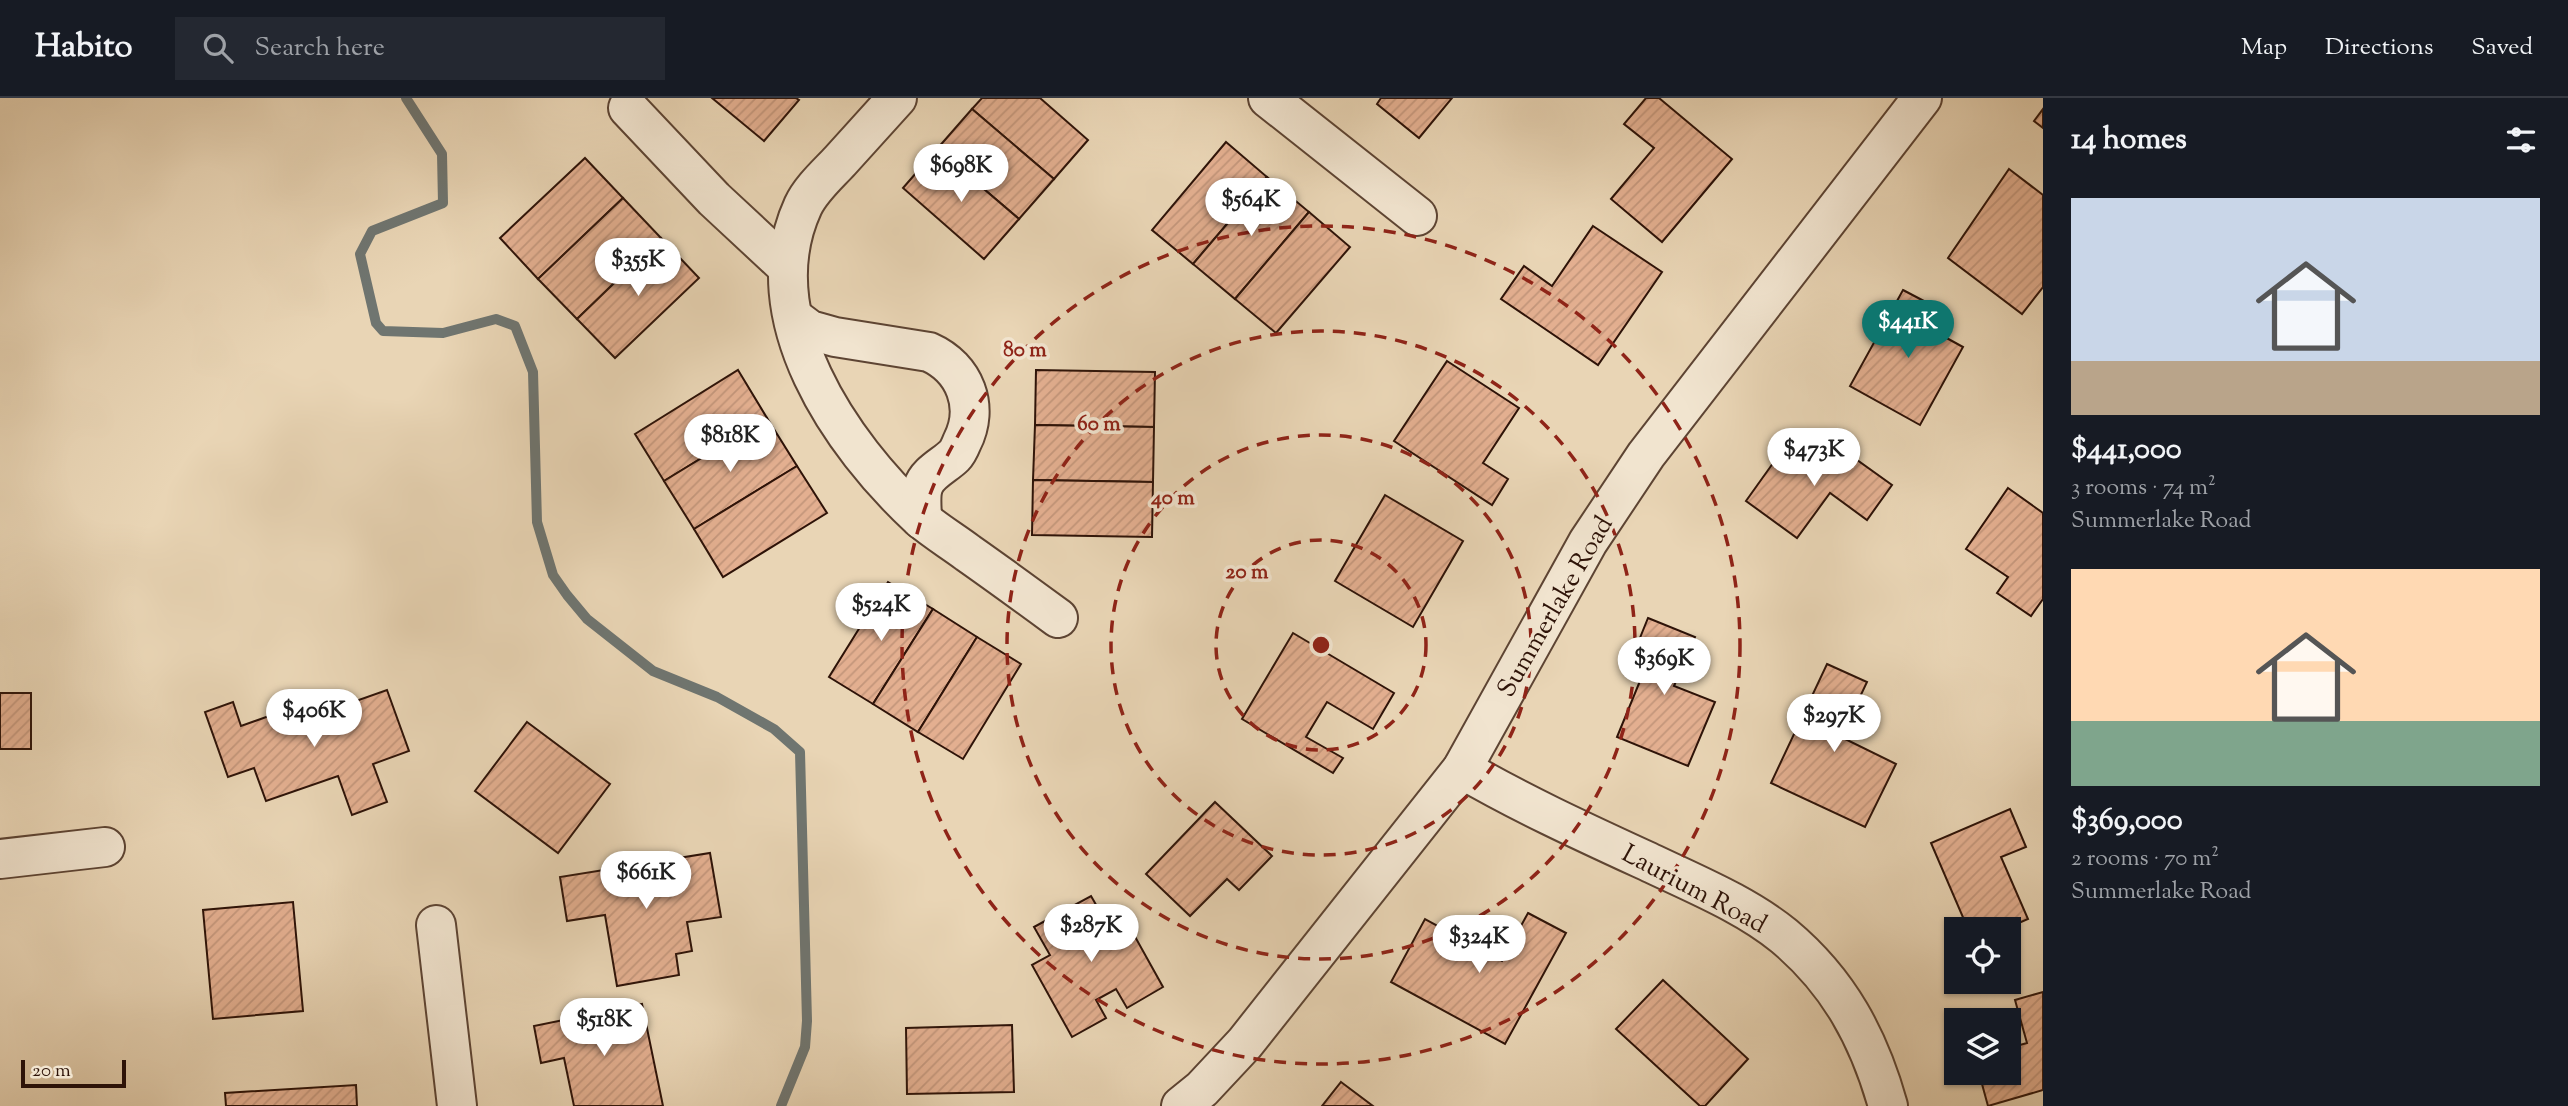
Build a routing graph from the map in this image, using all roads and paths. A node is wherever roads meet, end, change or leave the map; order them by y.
1 (897, 98) edge
2 (1268, 98) edge
3 (1922, 98) edge
4 (628, 108) dead end
5 (1417, 216) dead end
6 (786, 266) junction
7 (794, 318) junction
8 (922, 520) junction
9 (1058, 618) dead end
10 (1462, 769) junction
11 (105, 847) dead end
12 (0, 859) edge
13 (436, 925) dead end
14 (457, 1106) edge
15 (1181, 1106) edge
16 (1888, 1106) edge

1 - 6 street
2 - 5 street
3 - 10 street, Summerlake Road
4 - 6 street
6 - 7 street
7 - 8 street
7 - 8 street
8 - 9 street
10 - 15 street, Summerlake Road
10 - 16 street, Laurium Road
11 - 12 street
13 - 14 street

